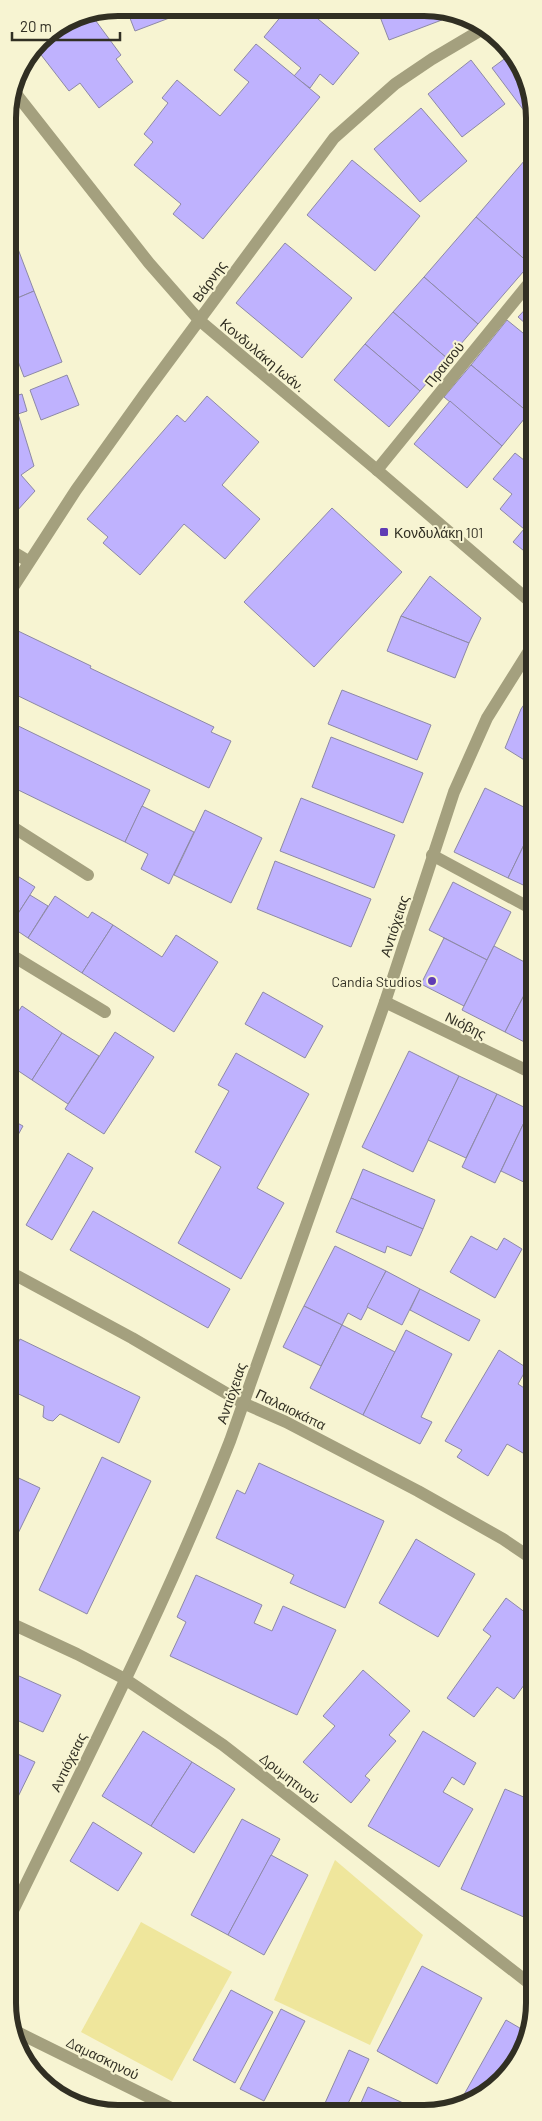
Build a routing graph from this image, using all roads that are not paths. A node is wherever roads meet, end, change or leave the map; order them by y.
1 (478, 32) edge
2 (19, 97) edge
3 (526, 287) edge
4 (199, 320) junction
5 (378, 470) junction
6 (16, 554) edge
7 (28, 561) junction
8 (16, 581) edge
9 (526, 598) edge
10 (526, 655) edge
11 (16, 829) edge
12 (432, 856) junction
13 (88, 875) dead end
14 (526, 906) edge
15 (16, 958) edge
16 (385, 1002) junction
17 (105, 1012) dead end
18 (526, 1070) edge
19 (16, 1275) edge
20 (243, 1403) junction
21 (526, 1555) edge
22 (16, 1626) edge
23 (124, 1680) junction
24 (16, 1904) edge
25 (526, 1981) edge
26 (22, 2034) edge
27 (165, 2105) edge

1 - 4 street, Βάρνης
2 - 4 street, Κονδυλάκη Ιωάν.
3 - 5 street, Πραισού
4 - 5 street, Κονδυλάκη Ιωάν.
4 - 7 street, Βάρνης
5 - 9 street, Κονδυλάκη Ιωάν.
6 - 7 street
7 - 8 street, Βάρνης
10 - 12 street, Αντιόχειας
11 - 13 street
12 - 14 street
12 - 16 street, Αντιόχειας
15 - 17 street
16 - 18 street, Νιόβης
16 - 20 street, Αντιόχειας
19 - 20 street, Παλαιοκάπα
20 - 21 street, Παλαιοκάπα
20 - 23 street, Αντιόχειας
22 - 23 street, Δρυμητινού
23 - 24 street, Αντιόχειας
23 - 25 street, Δρυμητινού
26 - 27 street, Δαμασκηνού

